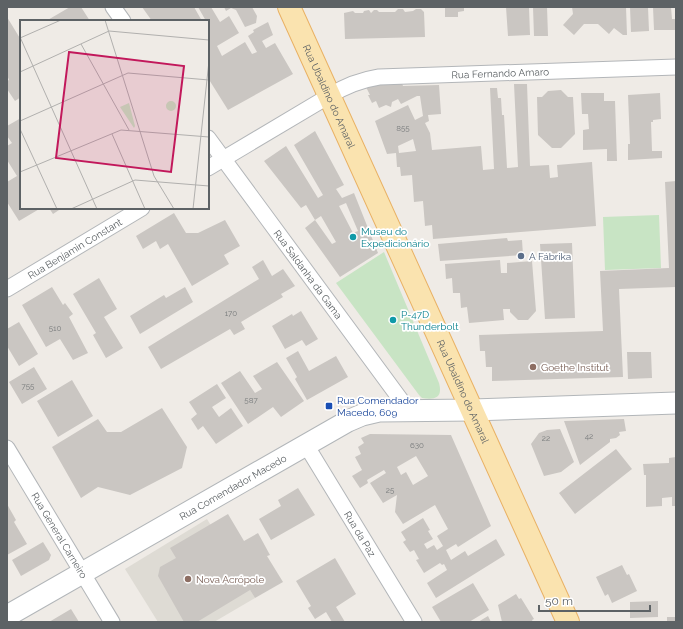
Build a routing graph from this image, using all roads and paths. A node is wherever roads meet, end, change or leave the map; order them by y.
1 (113, 7) edge
2 (289, 7) edge
3 (122, 20) edge
4 (676, 67) edge
5 (329, 96) junction
6 (209, 139) edge
7 (223, 159) junction
8 (209, 167) edge
9 (140, 209) edge
10 (7, 289) edge
11 (676, 403) edge
12 (473, 410) junction
13 (409, 411) junction
14 (306, 445) junction
15 (7, 448) edge
16 (83, 573) junction
17 (7, 616) edge
18 (112, 622) edge
19 (414, 622) edge
20 (568, 622) edge

1 - 3 street
2 - 5 main road, Rua Ubaldino do Amaral
4 - 5 street, Rua Fernando Amaro
5 - 7 street
5 - 12 main road, Rua Ubaldino do Amaral
6 - 7 street, Rua Saldanha da Gama
7 - 8 street
7 - 13 street, Rua Saldanha da Gama
9 - 10 street, Rua Benjamin Constant
11 - 12 main road, Rua Comendador Macedo
12 - 13 main road, Rua Comendador Macedo
12 - 20 main road, Rua Ubaldino do Amaral
13 - 14 main road, Rua Comendador Macedo
14 - 16 main road, Rua Comendador Macedo
14 - 19 street, Rua da Paz
15 - 16 street, Rua General Carneiro
16 - 17 main road, Rua Comendador Macedo
16 - 18 street, Rua General Carneiro

